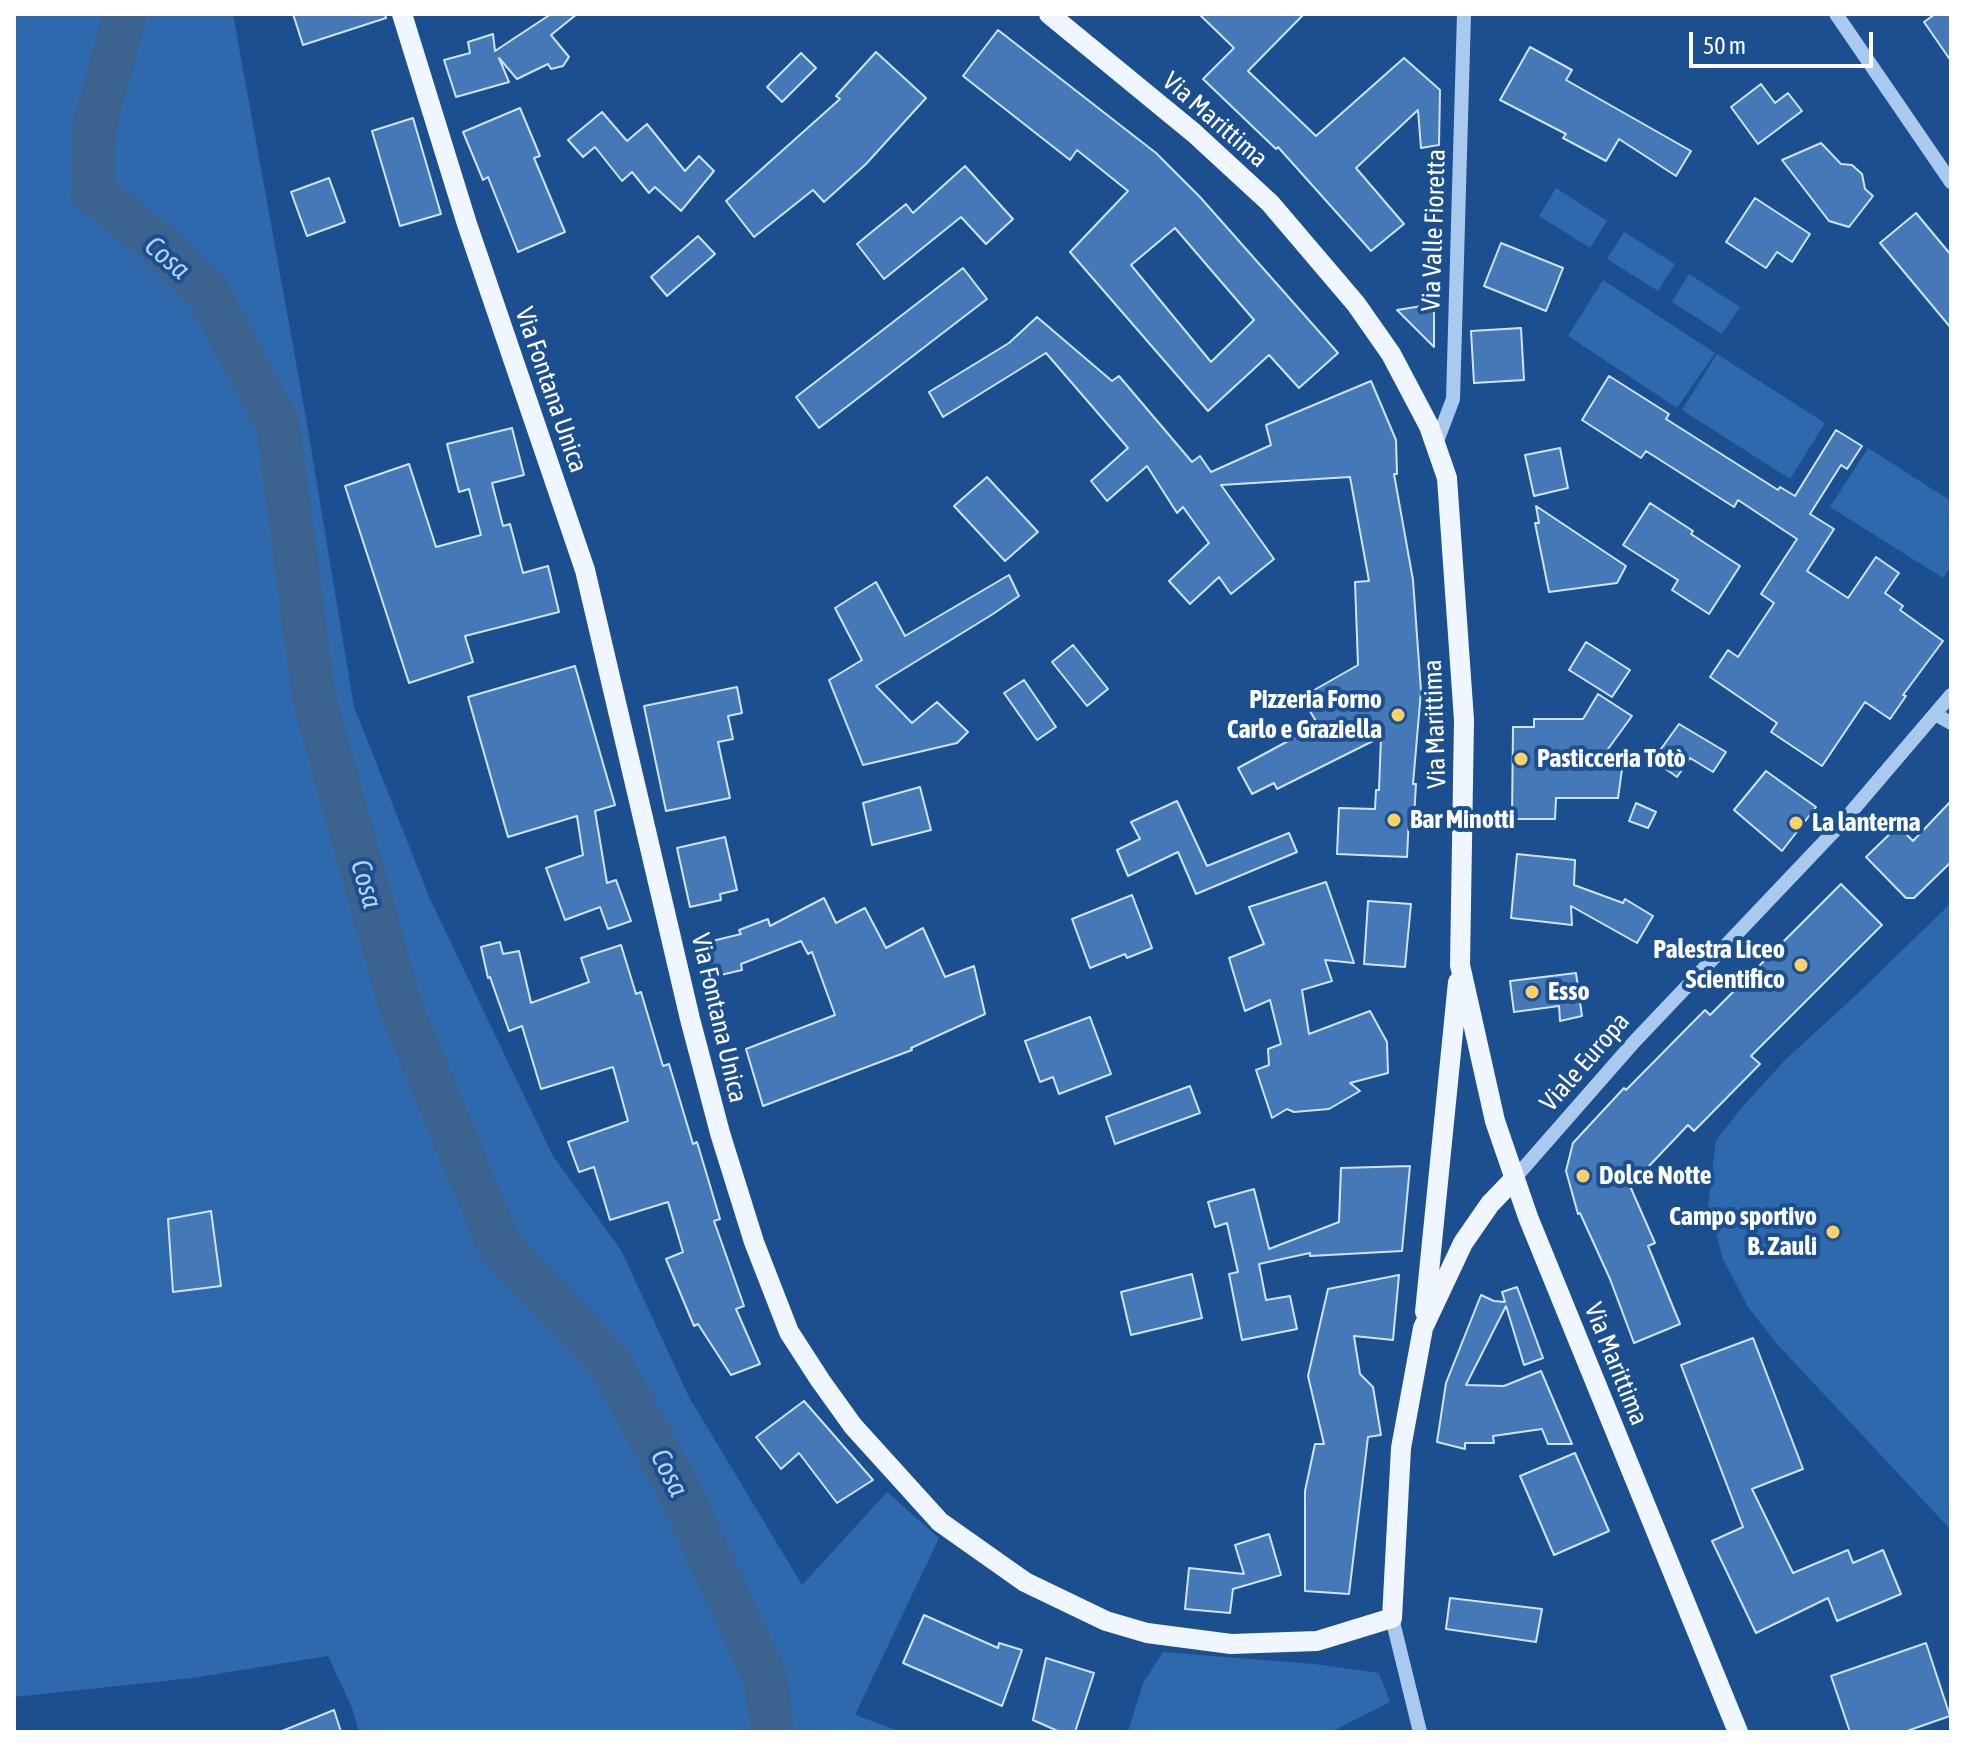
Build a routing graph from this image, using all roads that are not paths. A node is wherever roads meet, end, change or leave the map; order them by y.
1 (402, 14) edge
2 (1049, 14) edge
3 (1464, 14) edge
4 (1836, 14) edge
5 (1951, 182) edge
6 (1436, 444) junction
7 (1951, 695) edge
8 (1935, 714) junction
9 (1951, 723) edge
10 (1460, 965) junction
11 (1514, 1179) junction
12 (1423, 1328) junction
13 (1392, 1618) junction
14 (1420, 1732) edge
15 (1738, 1732) edge

1 - 13 main road, Via Fontana Unica
2 - 6 main road, Via Marittima
3 - 6 street, Via Valle Fioretta
4 - 5 street
6 - 10 main road, Via Marittima
7 - 8 street, Viale Europa
8 - 9 street
8 - 11 street, Viale Europa
10 - 11 main road, Via Marittima
10 - 12 main road
11 - 12 main road
11 - 15 main road, Via Marittima
12 - 13 main road
13 - 14 street

